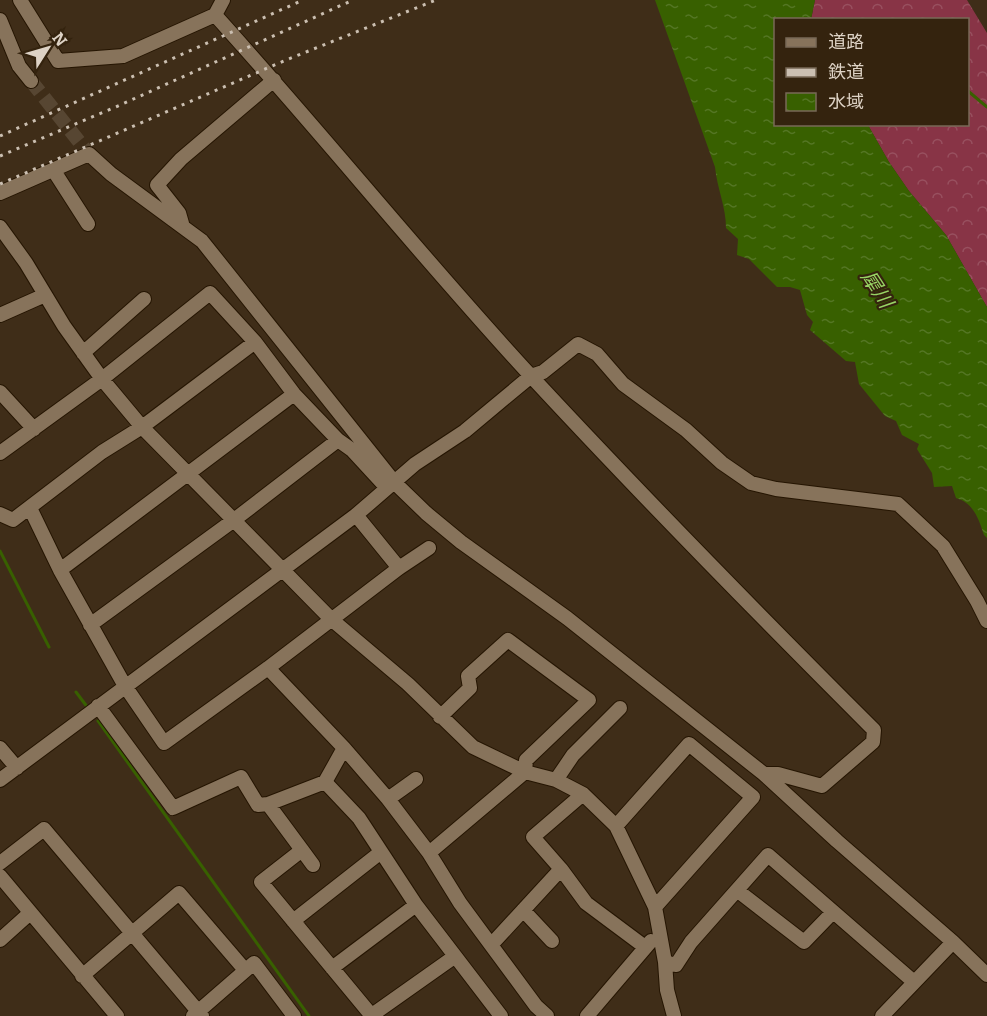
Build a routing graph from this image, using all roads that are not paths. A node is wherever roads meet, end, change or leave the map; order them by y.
1 (20, 0) edge
2 (223, 0) edge
3 (214, 15) junction
4 (0, 20) edge
5 (274, 80) junction
6 (31, 81) tunnel mouth
7 (54, 171) junction
8 (0, 193) edge
9 (88, 224) dead end
10 (0, 227) edge
11 (183, 227) junction
12 (5, 244) edge
13 (45, 295) junction
14 (144, 299) dead end
15 (0, 315) edge
16 (255, 342) junction
17 (83, 353) junction
18 (531, 376) junction
19 (102, 379) junction
20 (0, 392) edge
21 (294, 394) junction
22 (142, 426) junction
23 (34, 429) junction
24 (338, 440) junction
25 (0, 453) edge
26 (188, 474) junction
27 (391, 486) junction
28 (30, 508) junction
29 (0, 514) edge
30 (356, 515) junction
31 (234, 520) junction
32 (429, 548) dead end
33 (283, 568) junction
34 (399, 568) junction
35 (60, 570) junction
36 (331, 619) junction
37 (987, 621) edge
38 (90, 626) junction
39 (268, 668) junction
40 (125, 686) junction
41 (98, 706) junction
42 (620, 708) dead end
43 (440, 717) junction
44 (0, 748) edge
45 (344, 748) junction
46 (16, 768) junction
47 (525, 772) junction
48 (764, 774) junction
49 (416, 779) dead end
50 (0, 780) edge
51 (555, 780) junction
52 (325, 782) junction
53 (583, 794) junction
54 (388, 799) junction
55 (268, 804) junction
56 (616, 826) junction
57 (302, 850) junction
58 (381, 852) junction
59 (429, 853) junction
60 (0, 863) edge
61 (314, 865) dead end
62 (561, 869) junction
63 (0, 876) edge
64 (738, 891) junction
65 (416, 905) junction
66 (655, 908) junction
67 (523, 910) junction
68 (833, 912) junction
69 (30, 913) junction
70 (293, 921) junction
71 (658, 934) junction
72 (132, 935) junction
73 (0, 940) edge
74 (552, 941) dead end
75 (953, 942) junction
76 (491, 945) junction
77 (645, 947) junction
78 (454, 957) junction
79 (665, 962) junction
80 (332, 968) junction
81 (245, 970) junction
82 (987, 975) edge
83 (82, 976) junction
84 (914, 982) junction
85 (198, 1015) edge
86 (117, 1016) edge
87 (294, 1016) edge
88 (372, 1016) edge
89 (501, 1016) edge
90 (547, 1016) edge
91 (587, 1016) edge
92 (674, 1016) edge
93 (882, 1016) edge

1 - 3 street
2 - 3 street
3 - 5 street
4 - 6 street
5 - 11 street
5 - 18 street
7 - 8 street
7 - 9 street
7 - 11 street
10 - 12 street
11 - 27 street
12 - 13 street
13 - 15 street
13 - 17 street
14 - 17 street
16 - 19 street
16 - 21 street
16 - 22 street
17 - 19 street
18 - 27 street
18 - 37 street
18 - 48 street
19 - 22 street
19 - 23 street
20 - 23 street
21 - 24 street
21 - 26 street
22 - 26 street
22 - 28 street
23 - 25 street
24 - 27 street
24 - 31 street
26 - 31 street
26 - 35 street
27 - 30 street
27 - 48 street
28 - 29 street
28 - 35 street
30 - 33 street
30 - 34 street
31 - 33 street
31 - 38 street
32 - 34 street
33 - 36 street
33 - 40 street
34 - 36 street
35 - 38 street
36 - 39 street
36 - 43 street
38 - 40 street
39 - 40 street
39 - 45 street
40 - 41 street
41 - 46 street
41 - 55 street
42 - 51 street
43 - 47 street
43 - 47 street
44 - 46 street
45 - 52 street
45 - 54 street
46 - 50 street
47 - 51 street
47 - 59 street
48 - 75 street
49 - 54 street
51 - 53 street
52 - 55 street
52 - 58 street
53 - 56 street
53 - 62 street
54 - 59 street
55 - 57 street
56 - 66 street
56 - 66 street
57 - 61 street
57 - 70 street
58 - 65 street
58 - 70 street
59 - 76 street
60 - 72 street
62 - 67 street
62 - 77 street
63 - 69 street
64 - 68 street
64 - 68 street
64 - 79 street
65 - 78 street
65 - 80 street
66 - 71 street
67 - 74 street
67 - 76 street
68 - 84 street
69 - 73 street
69 - 83 street
70 - 80 street
71 - 77 street
71 - 79 street
72 - 81 street
72 - 83 street
72 - 85 street
75 - 82 street
75 - 84 street
76 - 90 street
77 - 91 street
78 - 88 street
78 - 89 street
79 - 92 street
80 - 88 street
81 - 85 street
81 - 87 street
83 - 86 street
84 - 93 street

